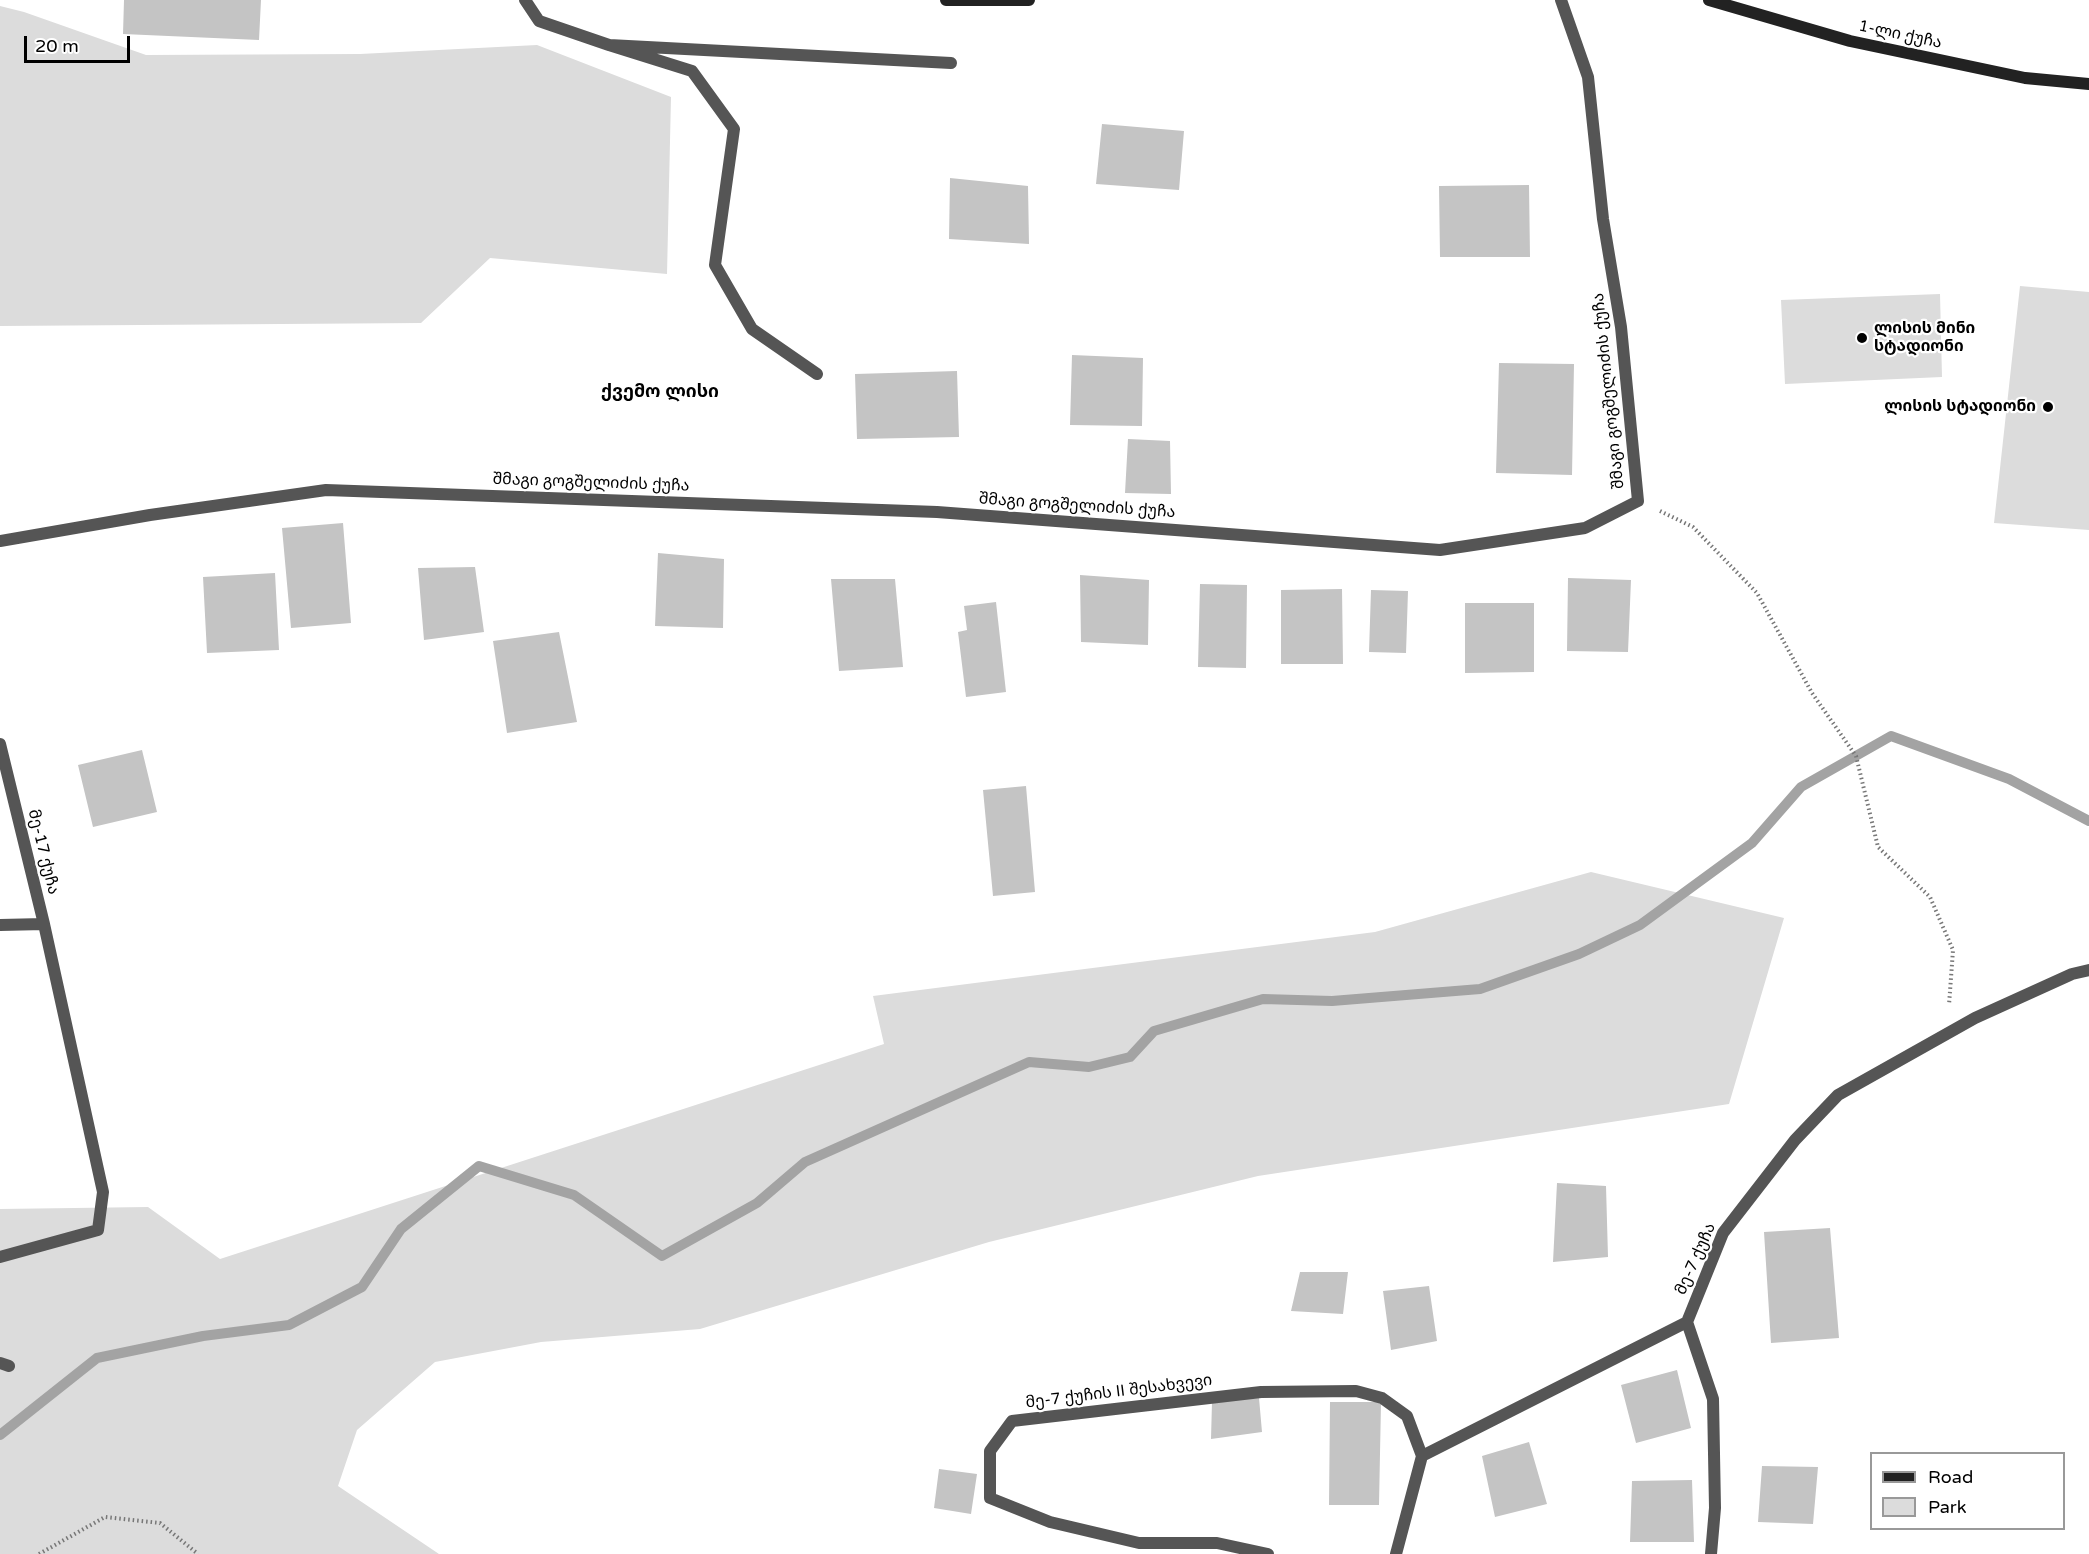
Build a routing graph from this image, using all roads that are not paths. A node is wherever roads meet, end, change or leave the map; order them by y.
1 (525, 0) edge
2 (954, 0) edge
3 (1029, 0) edge
4 (1561, 0) edge
5 (1708, 0) edge
6 (609, 45) junction
7 (951, 63) dead end
8 (2089, 84) edge
9 (817, 374) dead end
10 (0, 541) edge
11 (0, 744) edge
12 (44, 924) junction
13 (0, 925) edge
14 (2089, 970) edge
15 (0, 1257) edge
16 (1688, 1322) junction
17 (1422, 1456) junction
18 (1268, 1554) edge
19 (1396, 1554) edge
20 (1711, 1554) edge

1 - 6 street
2 - 3 main road
4 - 10 street, შმაგი გოგშელიძის ქუჩა
5 - 8 main road, 1-ლი ქუჩა
6 - 7 street
6 - 9 street
11 - 12 street, მე-17 ქუჩა
12 - 13 street
12 - 15 street, მე-17 ქუჩა
14 - 16 street, მე-7 ქუჩა
16 - 17 street, მე-7 ქუჩა
16 - 20 street
17 - 18 street, მე-7 ქუჩის II შესახვევი
17 - 19 street

